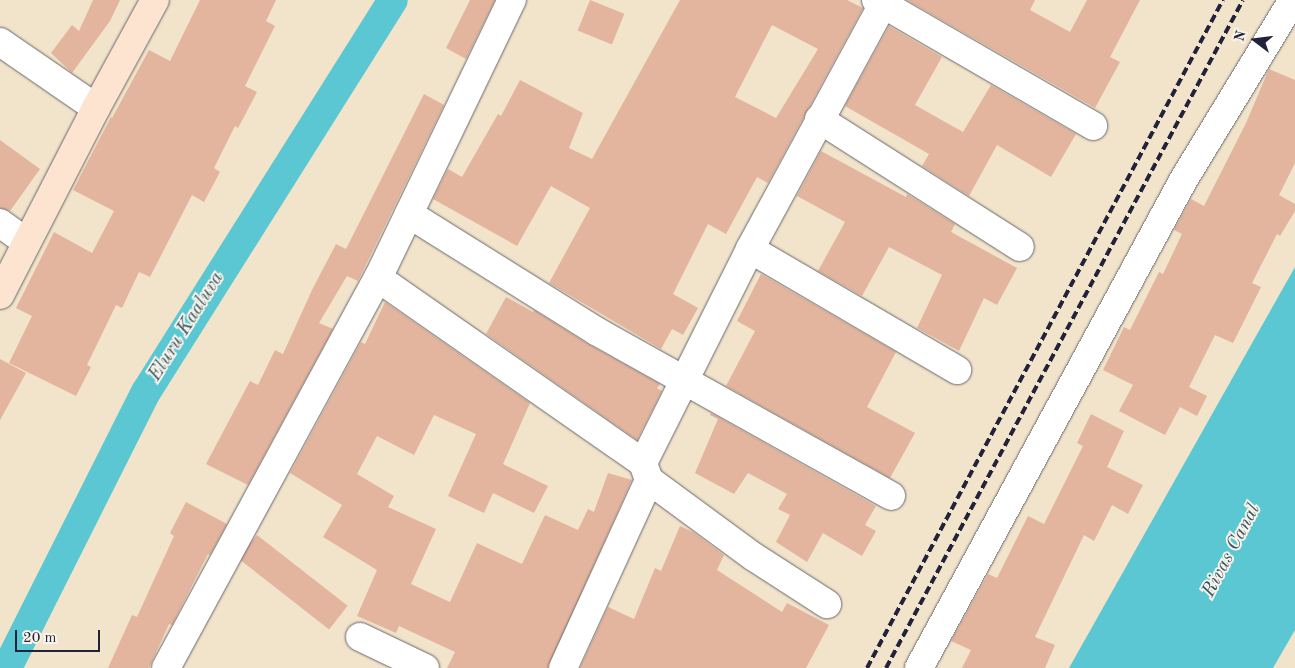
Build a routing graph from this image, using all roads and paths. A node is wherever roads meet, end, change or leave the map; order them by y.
1 (155, 0) edge
2 (512, 0) edge
3 (1293, 0) edge
4 (881, 1) edge
5 (0, 42) edge
6 (96, 108) junction
7 (819, 119) junction
8 (1094, 126) dead end
9 (409, 214) junction
10 (0, 223) edge
11 (26, 242) junction
12 (1020, 248) dead end
13 (750, 249) junction
14 (378, 278) junction
15 (0, 295) edge
16 (957, 370) dead end
17 (685, 380) junction
18 (646, 472) junction
19 (891, 496) dead end
20 (828, 604) dead end
21 (360, 637) dead end
22 (166, 668) edge
23 (425, 668) edge
24 (563, 668) edge
25 (919, 668) edge

1 - 6 street
2 - 9 street
3 - 25 street
4 - 7 street
4 - 8 street
5 - 6 street
6 - 11 street
7 - 12 street
7 - 13 street
9 - 14 street
9 - 17 street
10 - 11 street
11 - 15 street
13 - 16 street
13 - 17 street
14 - 18 street
14 - 22 street
17 - 18 street
17 - 19 street
18 - 20 street
18 - 24 street
21 - 23 street

